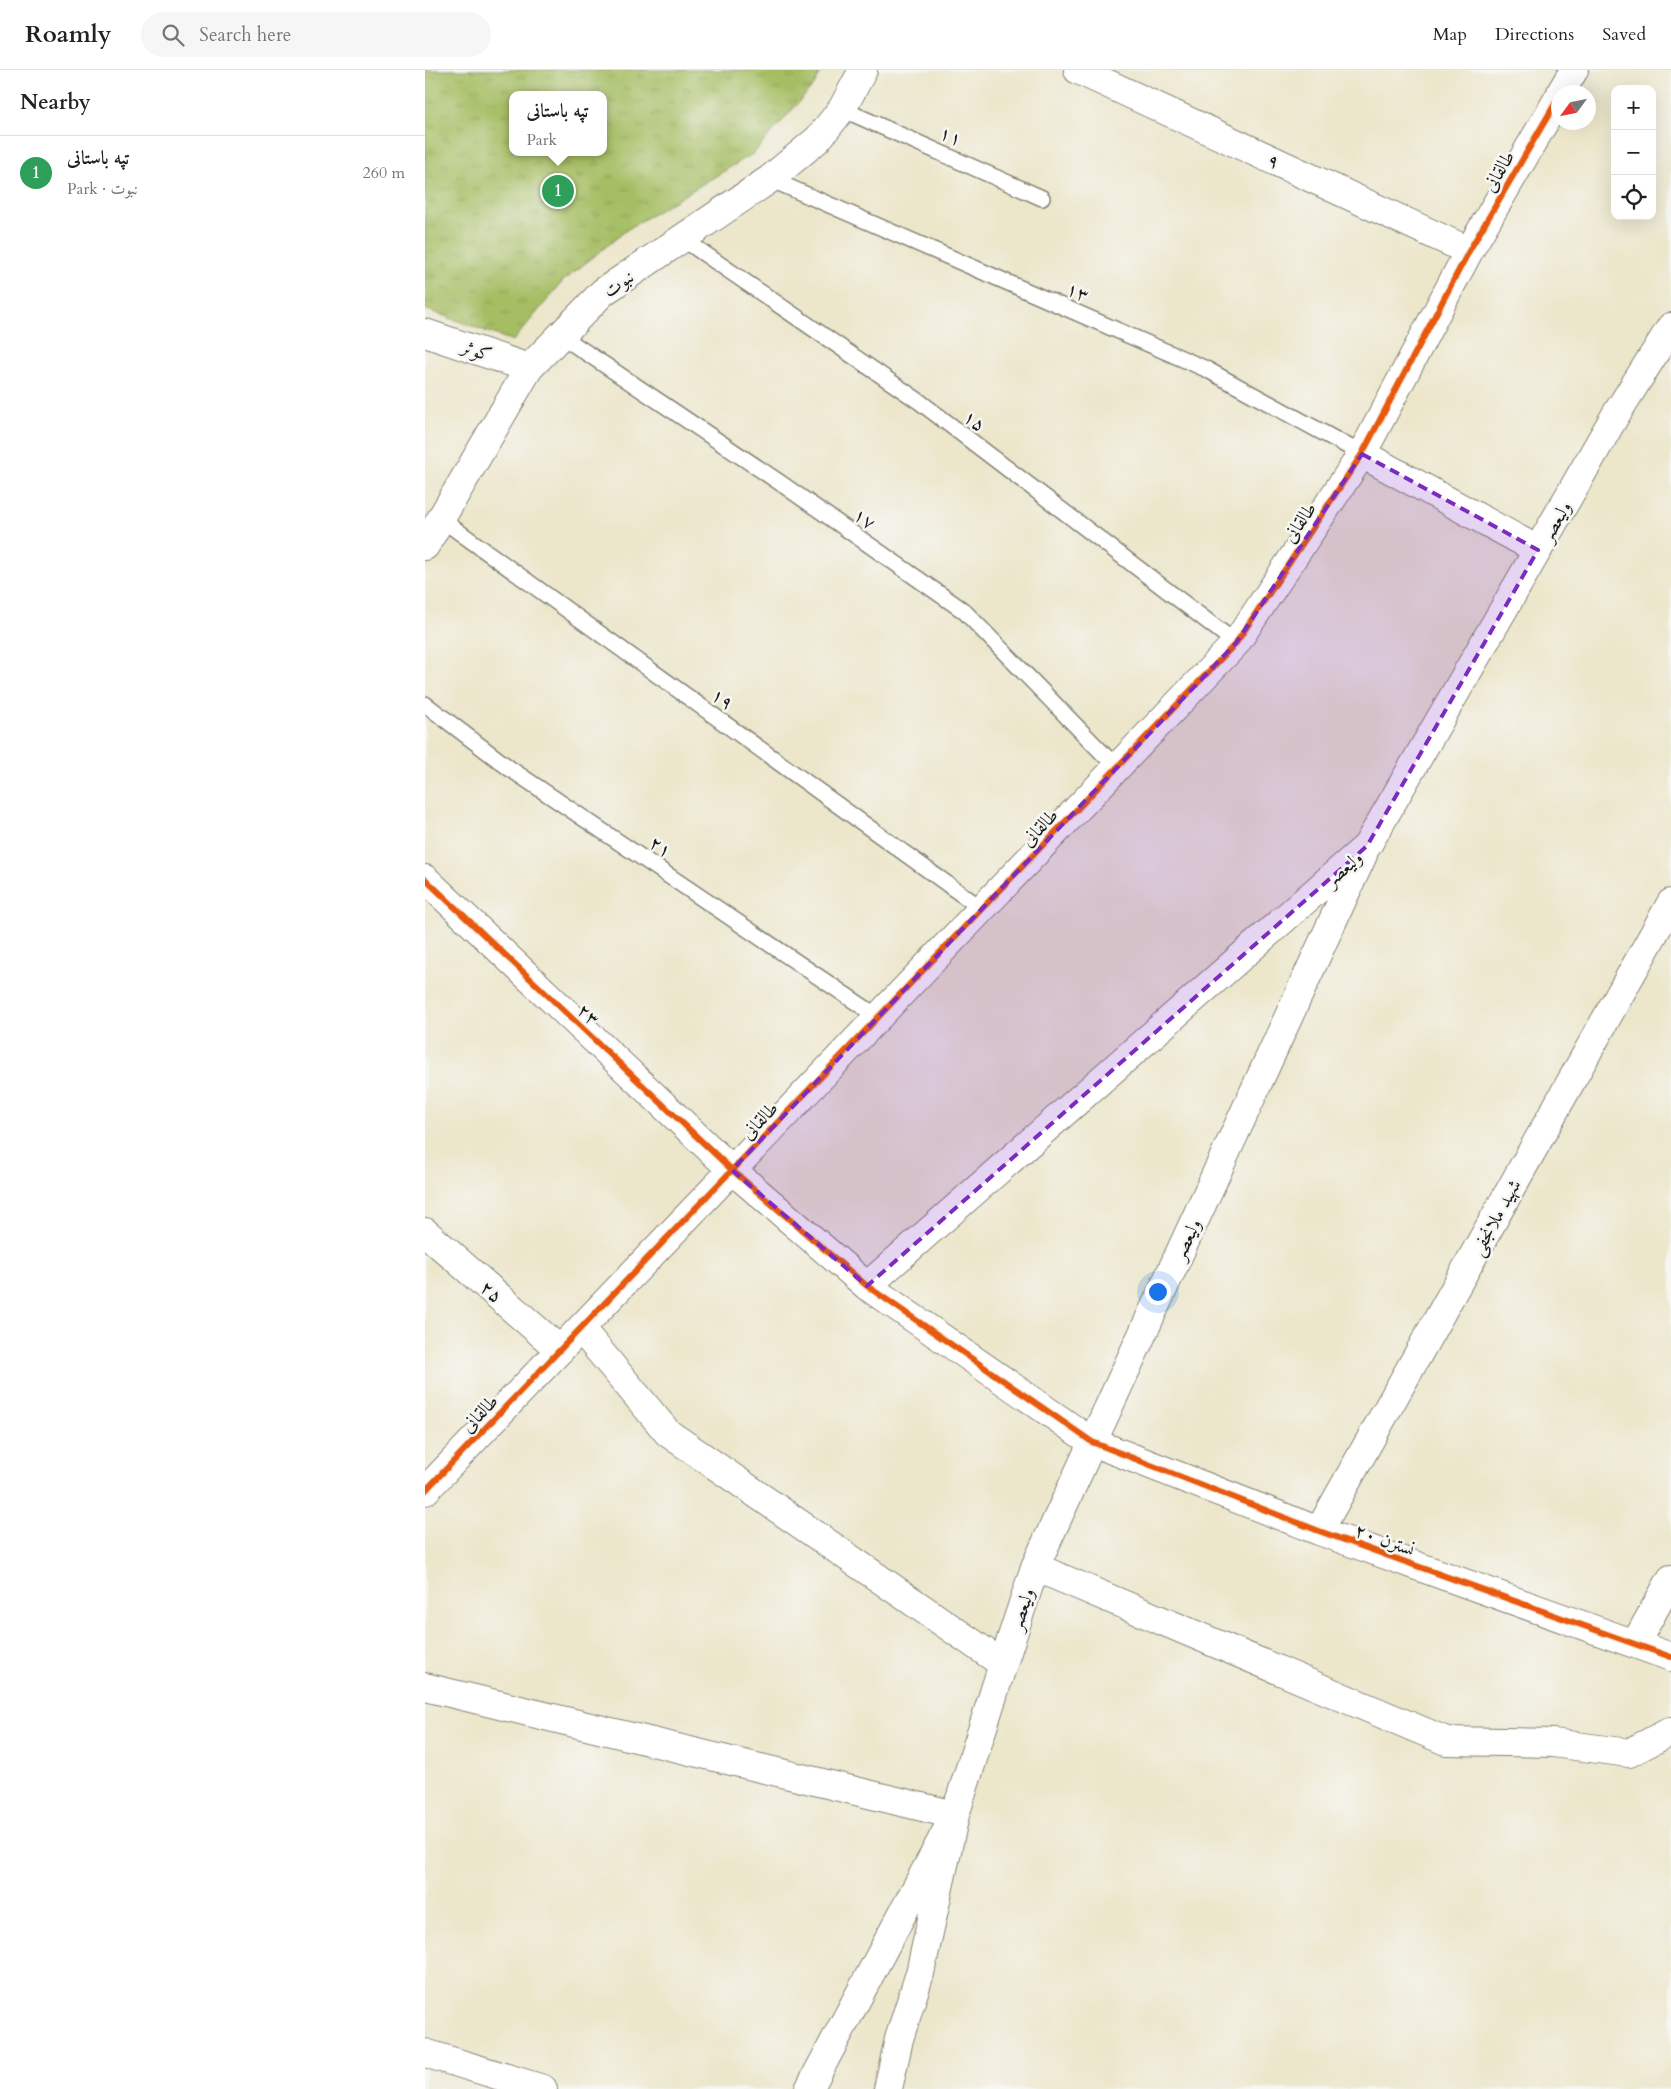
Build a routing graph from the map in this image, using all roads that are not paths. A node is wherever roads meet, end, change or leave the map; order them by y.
1 (863, 70) edge
2 (1078, 70) edge
3 (1574, 70) edge
4 (1565, 85) edge
5 (843, 109) junction
6 (1551, 111) edge
7 (771, 178) junction
8 (1043, 198) dead end
9 (683, 239) junction
10 (1469, 251) junction
11 (1671, 327) edge
12 (425, 333) edge
13 (560, 335) junction
14 (529, 368) junction
15 (1362, 454) junction
16 (441, 519) junction
17 (425, 546) edge
18 (1538, 550) junction
19 (1236, 643) junction
20 (425, 704) edge
21 (1117, 768) junction
22 (1367, 846) junction
23 (425, 879) edge
24 (982, 909) junction
25 (1667, 917) edge
26 (878, 1017) junction
27 (732, 1170) junction
28 (425, 1232) edge
29 (867, 1286) junction
30 (581, 1329) junction
31 (560, 1350) junction
32 (1092, 1442) junction
33 (425, 1491) edge
34 (1319, 1531) junction
35 (1035, 1567) junction
36 (1671, 1579) edge
37 (1635, 1644) junction
38 (1671, 1657) edge
39 (1003, 1664) junction
40 (425, 1687) edge
41 (1671, 1731) edge
42 (955, 1816) junction
43 (425, 2053) edge
44 (543, 2089) edge
45 (809, 2089) edge
46 (888, 2089) edge

1 - 5 street, نبوت
2 - 10 street, ۹
3 - 4 street
5 - 7 street, نبوت
5 - 8 lane, ۱۱
6 - 10 street, طالقانی
7 - 9 street, نبوت
7 - 15 lane, ۱۳
9 - 13 street, نبوت
9 - 19 lane, ۱۵
10 - 15 street, طالقانی
11 - 18 street, ولیعصر
12 - 14 street, کوثر
13 - 14 street, نبوت
13 - 21 lane, ۱۷
14 - 16 street, نبوت
15 - 18 street
15 - 19 street, طالقانی
16 - 17 street, نبوت
16 - 24 lane, ۱۹
18 - 22 street, ولیعصر
19 - 21 street, طالقانی
20 - 26 lane, ۲۱
21 - 24 street, طالقانی
22 - 29 street, ولیعصر
22 - 32 street, ولیعصر
23 - 27 street, ۲۳
24 - 26 street, طالقانی
25 - 34 street, شهید ملانجفی
26 - 27 street, طالقانی
27 - 29 street, ۲۳
27 - 30 street, طالقانی
28 - 31 street, ۲۵
29 - 32 street, نسترن ۲۰
30 - 31 street, طالقانی
30 - 39 street
31 - 33 street, طالقانی
32 - 34 street, نسترن ۲۰
32 - 35 street, ولیعصر
34 - 37 street, نسترن ۲۰
35 - 39 street, ولیعصر
35 - 41 street
36 - 37 street
37 - 38 street, نسترن ۲۰
39 - 42 street, ولیعصر
40 - 42 street
42 - 45 street
42 - 46 street
43 - 44 street

